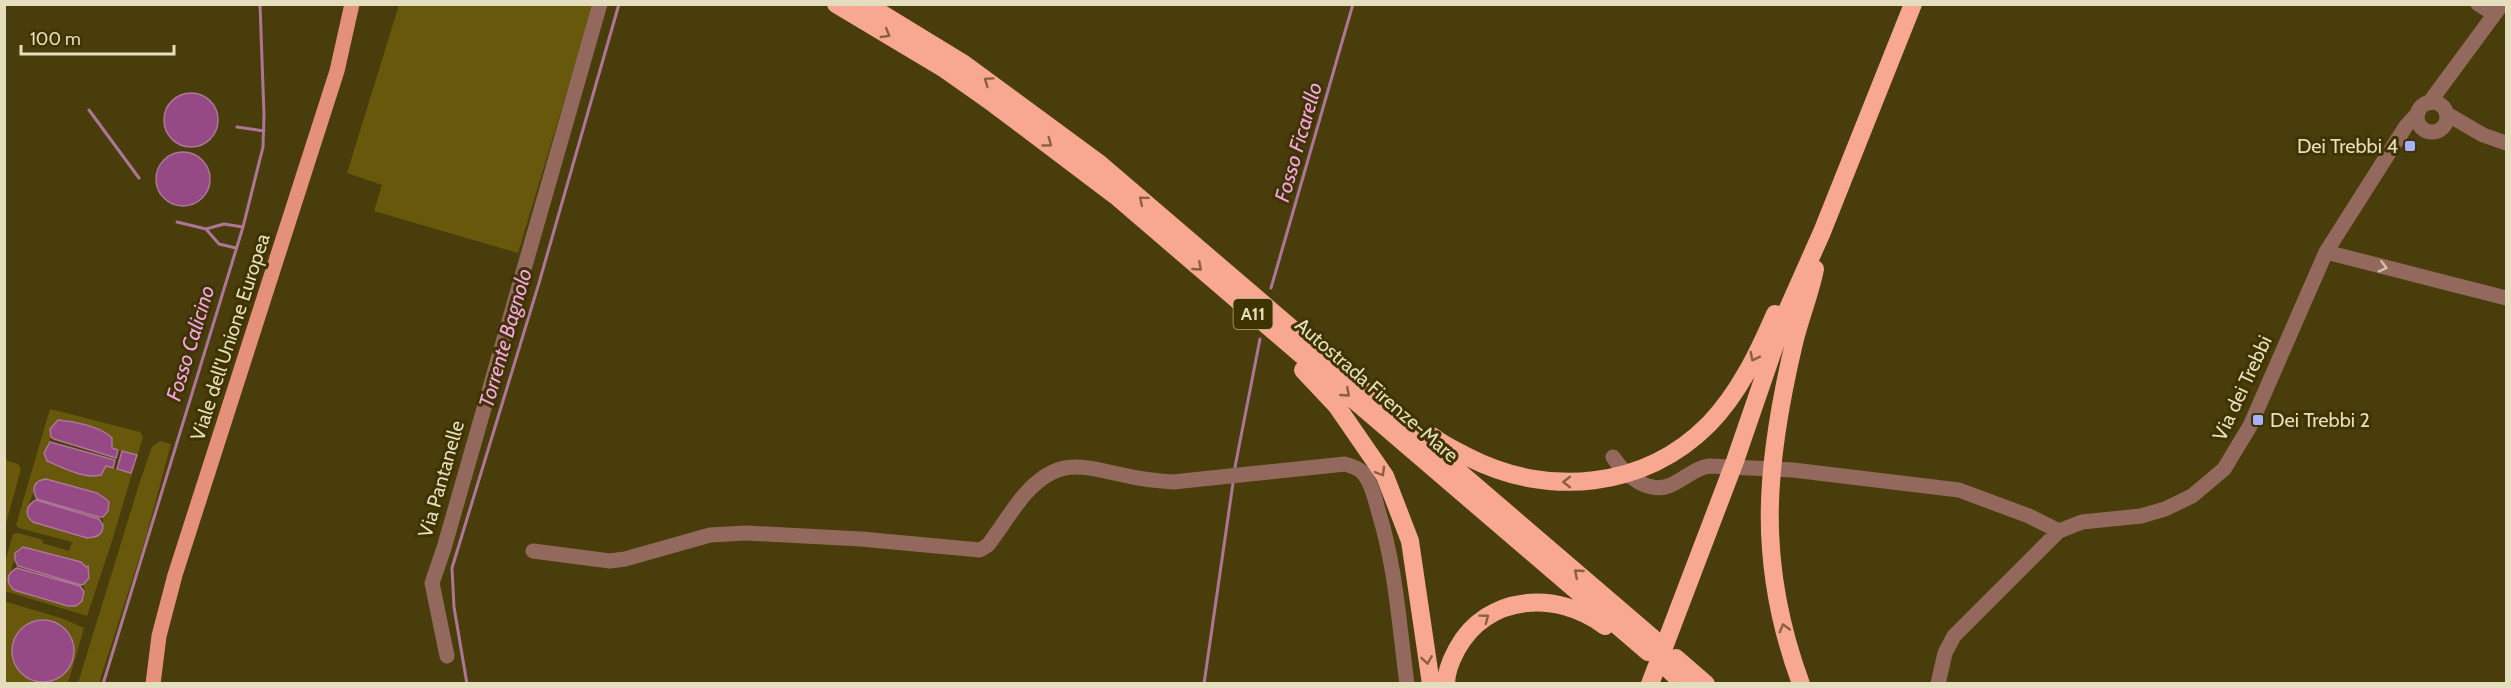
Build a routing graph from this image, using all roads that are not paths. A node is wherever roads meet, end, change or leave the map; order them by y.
1 (352, 4) edge
2 (600, 4) edge
3 (836, 4) edge
4 (866, 4) edge
5 (1913, 4) edge
6 (2478, 4) edge
7 (2498, 9) edge
8 (2443, 82) junction
9 (2424, 108) junction
10 (2446, 111) junction
11 (2433, 131) junction
12 (2483, 135) junction
13 (2506, 143) edge
14 (2392, 149) junction
15 (1822, 232) junction
16 (2326, 252) junction
17 (2506, 298) edge
18 (1236, 300) junction
19 (1338, 366) junction
20 (1612, 456) dead end
21 (2059, 531) junction
22 (533, 551) dead end
23 (1649, 650) junction
24 (447, 656) dead end
25 (1670, 676) edge
26 (153, 684) edge
27 (1407, 684) edge
28 (1431, 684) edge
29 (1446, 684) edge
30 (1706, 684) edge
31 (1801, 684) edge
32 (1938, 684) edge

1 - 26 main road, Viale dell'Unione Europea
2 - 24 street, Via Pantanelle
3 -> 18 highway, Autostrada Firenze-Mare / A11
19 -> 4 highway, Autostrada Firenze-Mare / A11
5 - 15 highway
6 - 7 street
7 - 8 street, Via dei Trebbi
8 - 9 street, Via dei Trebbi
8 - 10 street
9 - 10 street
9 - 11 street
9 - 14 street, Via dei Trebbi
10 - 11 street
10 - 12 street
11 - 12 street
11 - 14 street, Via dei Trebbi
12 - 13 street
14 - 16 street, Via dei Trebbi
15 -> 19 highway
15 - 25 highway
31 -> 15 highway
16 -> 17 street
16 - 21 street, Via dei Trebbi
18 -> 23 highway, Autostrada Firenze-Mare / A11
18 -> 28 highway
23 -> 19 highway, Autostrada Firenze-Mare / A11
20 - 21 street
21 - 32 street, Via dei Trebbi
22 - 27 street
29 -> 23 highway
25 - 30 highway

